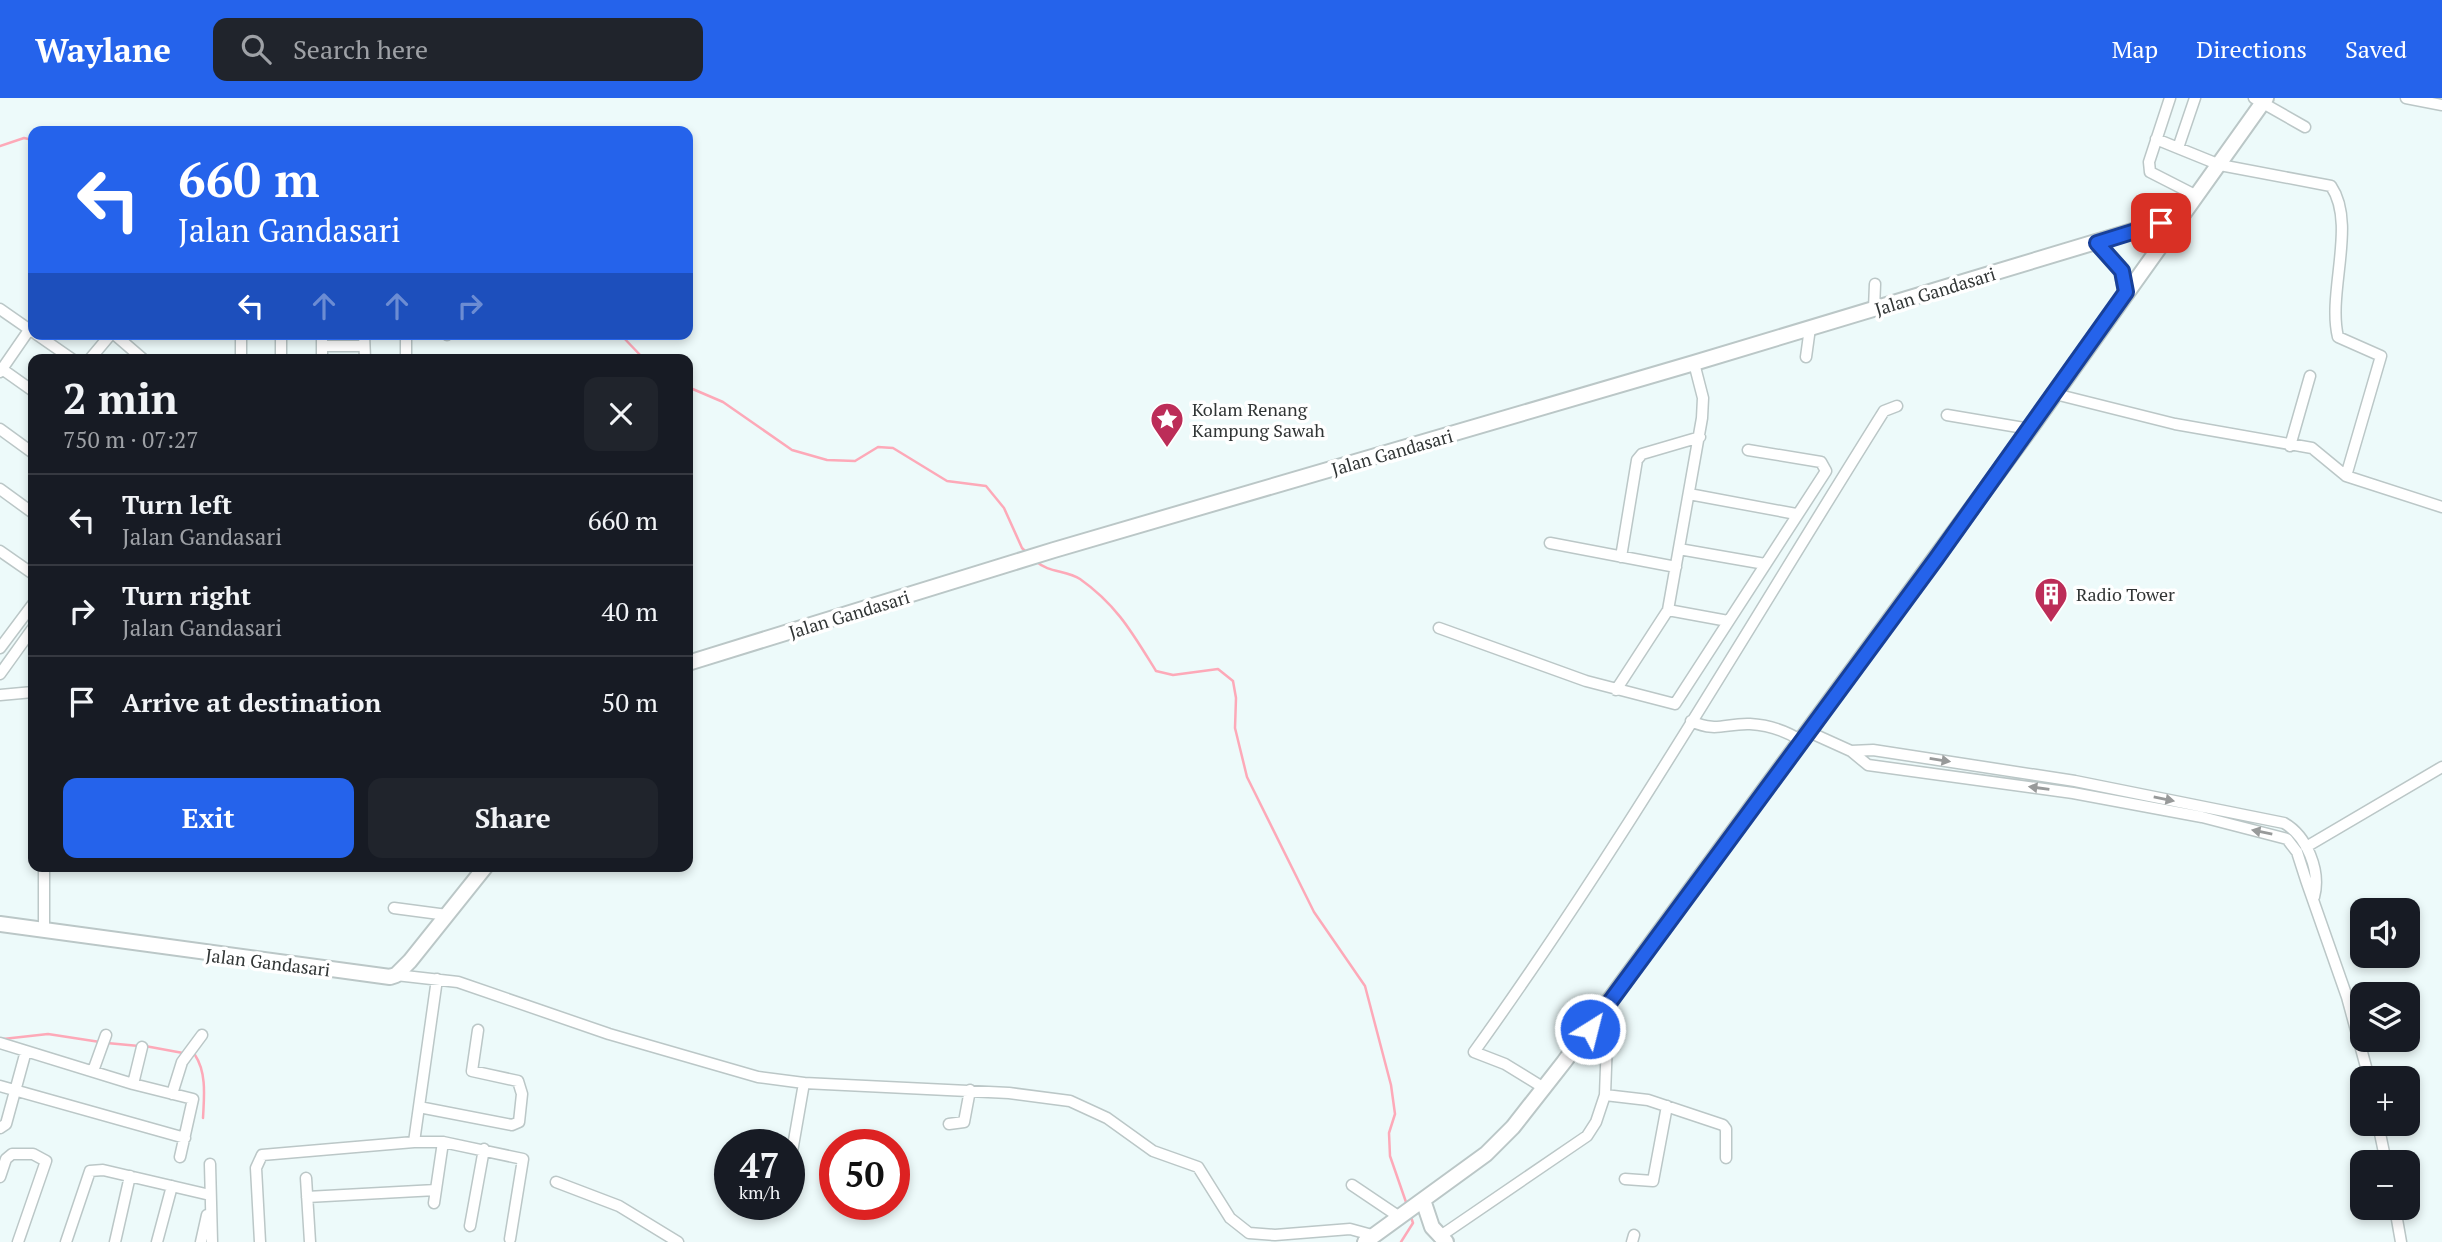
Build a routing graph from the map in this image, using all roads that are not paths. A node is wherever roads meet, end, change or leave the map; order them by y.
1 (2170, 98) edge
2 (2194, 98) edge
3 (2409, 98) edge
4 (2261, 100) edge
5 (2442, 105) edge
6 (2305, 127) dead end
7 (2156, 139) junction
8 (2178, 148) junction
9 (2220, 164) junction
10 (2197, 197) junction
11 (2182, 216) junction
12 (2097, 243) junction
13 (1875, 284) dead end
14 (2126, 292) junction
15 (0, 309) edge
16 (1874, 309) junction
17 (1810, 328) junction
18 (28, 329) edge
19 (28, 338) edge
20 (45, 340) edge
21 (107, 340) edge
22 (120, 340) edge
23 (322, 340) edge
24 (364, 340) edge
25 (322, 346) junction
26 (364, 346) junction
27 (65, 354) edge
28 (95, 354) edge
29 (137, 354) edge
30 (322, 354) edge
31 (365, 354) edge
32 (1807, 357) dead end
33 (1694, 363) junction
34 (1, 371) edge
35 (2310, 376) dead end
36 (28, 388) edge
37 (2054, 394) junction
38 (1897, 406) dead end
39 (1947, 415) dead end
40 (0, 429) edge
41 (2030, 429) junction
42 (1700, 437) junction
43 (2290, 446) junction
44 (28, 449) edge
45 (1748, 450) dead end
46 (2346, 476) junction
47 (0, 489) edge
48 (1689, 494) junction
49 (2442, 507) edge
50 (28, 509) edge
51 (1796, 514) junction
52 (1550, 543) dead end
53 (1679, 549) junction
54 (4, 553) edge
55 (1621, 557) junction
56 (1765, 564) junction
57 (0, 565) edge
58 (1676, 567) junction
59 (28, 570) edge
60 (1668, 610) junction
61 (28, 611) edge
62 (1728, 621) junction
63 (1439, 628) dead end
64 (28, 635) edge
65 (0, 648) edge
66 (693, 661) edge
67 (0, 674) edge
68 (1616, 690) junction
69 (28, 692) edge
70 (0, 695) edge
71 (1691, 721) junction
72 (1806, 736) junction
73 (1852, 751) junction
74 (1968, 765) junction
75 (2442, 767) edge
76 (1966, 777) junction
77 (2086, 783) junction
78 (2085, 795) junction
79 (2203, 812) junction
80 (2306, 847) junction
81 (44, 872) edge
82 (481, 872) edge
83 (2312, 900) junction
84 (394, 908) dead end
85 (447, 915) junction
86 (0, 924) edge
87 (44, 931) junction
88 (396, 975) junction
89 (437, 979) junction
90 (1590, 1029) junction
91 (478, 1030) dead end
92 (202, 1035) dead end
93 (104, 1040) dead end
94 (0, 1043) edge
95 (142, 1047) dead end
96 (26, 1051) junction
97 (2366, 1066) edge
98 (93, 1071) junction
99 (804, 1083) junction
100 (134, 1084) junction
101 (0, 1086) edge
102 (1544, 1088) junction
103 (16, 1090) junction
104 (970, 1090) junction
105 (172, 1094) junction
106 (1605, 1095) junction
107 (1667, 1106) junction
108 (419, 1107) junction
109 (949, 1124) dead end
110 (0, 1128) edge
111 (796, 1129) edge
112 (185, 1138) junction
113 (414, 1142) junction
114 (443, 1142) junction
115 (484, 1149) junction
116 (180, 1157) dead end
117 (1726, 1158) dead end
118 (210, 1164) dead end
119 (0, 1176) edge
120 (130, 1177) junction
121 (306, 1178) dead end
122 (1625, 1179) dead end
123 (556, 1182) dead end
124 (1352, 1185) dead end
125 (172, 1186) junction
126 (436, 1190) junction
127 (307, 1197) junction
128 (210, 1199) junction
129 (434, 1203) dead end
130 (1419, 1203) junction
131 (1400, 1215) junction
132 (2397, 1220) edge
133 (470, 1226) dead end
134 (1368, 1238) edge
135 (510, 1239) dead end
136 (1442, 1239) edge
137 (18, 1242) edge
138 (66, 1242) edge
139 (114, 1242) edge
140 (157, 1242) edge
141 (201, 1242) edge
142 (212, 1242) edge
143 (260, 1242) edge
144 (310, 1242) edge
145 (677, 1242) edge
146 (2401, 1242) edge

1 - 7 street
2 - 8 street
3 - 5 street
4 - 6 street
4 - 9 street
7 - 8 street
7 - 10 street
8 - 9 street
9 - 10 street
9 - 46 street
10 - 11 street
11 - 12 street, Jalan Gandasari
11 - 14 street
12 - 14 street
12 - 16 street, Jalan Gandasari
13 - 16 street
14 - 37 street
15 - 18 street
16 - 17 street, Jalan Gandasari
17 - 32 street
17 - 33 street, Jalan Gandasari
19 - 34 street
20 - 27 street
21 - 28 street
22 - 29 street
23 - 25 street
24 - 26 street
25 - 26 street
25 - 30 street
26 - 31 street
33 - 42 street
33 - 66 street, Jalan Gandasari
34 - 36 street
35 - 43 street
37 - 41 street
37 - 43 street
38 - 71 street
39 - 41 street
40 - 44 street
41 - 72 street
42 - 48 street
42 - 55 street
43 - 46 street
45 - 51 street
46 - 49 street
47 - 50 street
48 - 51 street
48 - 53 street
51 - 56 street
52 - 55 street
53 - 56 street
53 - 58 street
54 - 57 street
54 - 59 street
55 - 58 street
56 - 62 street
58 - 60 street
60 - 62 street
60 - 68 street
61 - 65 street
62 - 68 street
63 - 68 street
64 - 67 street
69 - 70 street
71 - 72 street
71 - 102 street
72 - 73 street
72 - 90 street
73 -> 74 street
73 - 76 street
74 - 76 street
74 - 77 street
75 - 80 street
78 -> 76 street
77 - 78 street
77 -> 79 street
78 - 79 street
79 - 80 street
83 -> 79 street
80 - 83 street
81 - 87 street
82 - 85 street
83 - 97 street
84 - 85 street
85 - 88 street
86 - 87 street, Jalan Gandasari
87 - 88 street, Jalan Gandasari
88 - 89 street
89 - 99 street
89 - 108 street
90 - 102 street
90 - 106 street
91 - 108 street
92 - 105 street
93 - 98 street
94 - 96 street
95 - 100 street
96 - 98 street
96 - 103 street
98 - 100 street
99 - 104 street
99 - 111 street
100 - 105 street
101 - 103 street
102 - 130 street
103 - 110 street
103 - 112 street
104 - 109 street
104 - 134 street
105 - 112 street
106 - 107 street
106 - 136 street
107 - 117 street
107 - 122 street
108 - 113 street
112 - 116 street
113 - 114 street
113 - 143 street
114 - 115 street
114 - 126 street
115 - 133 street
115 - 135 street
118 - 128 street
119 - 137 street
120 - 125 street
120 - 138 street
120 - 139 street
121 - 127 street
123 - 145 street
124 - 131 street
125 - 128 street
125 - 140 street
126 - 127 street
126 - 129 street
127 - 144 street
128 - 141 street
128 - 142 street
130 - 131 street
130 - 136 street
131 - 134 street
132 - 146 street

